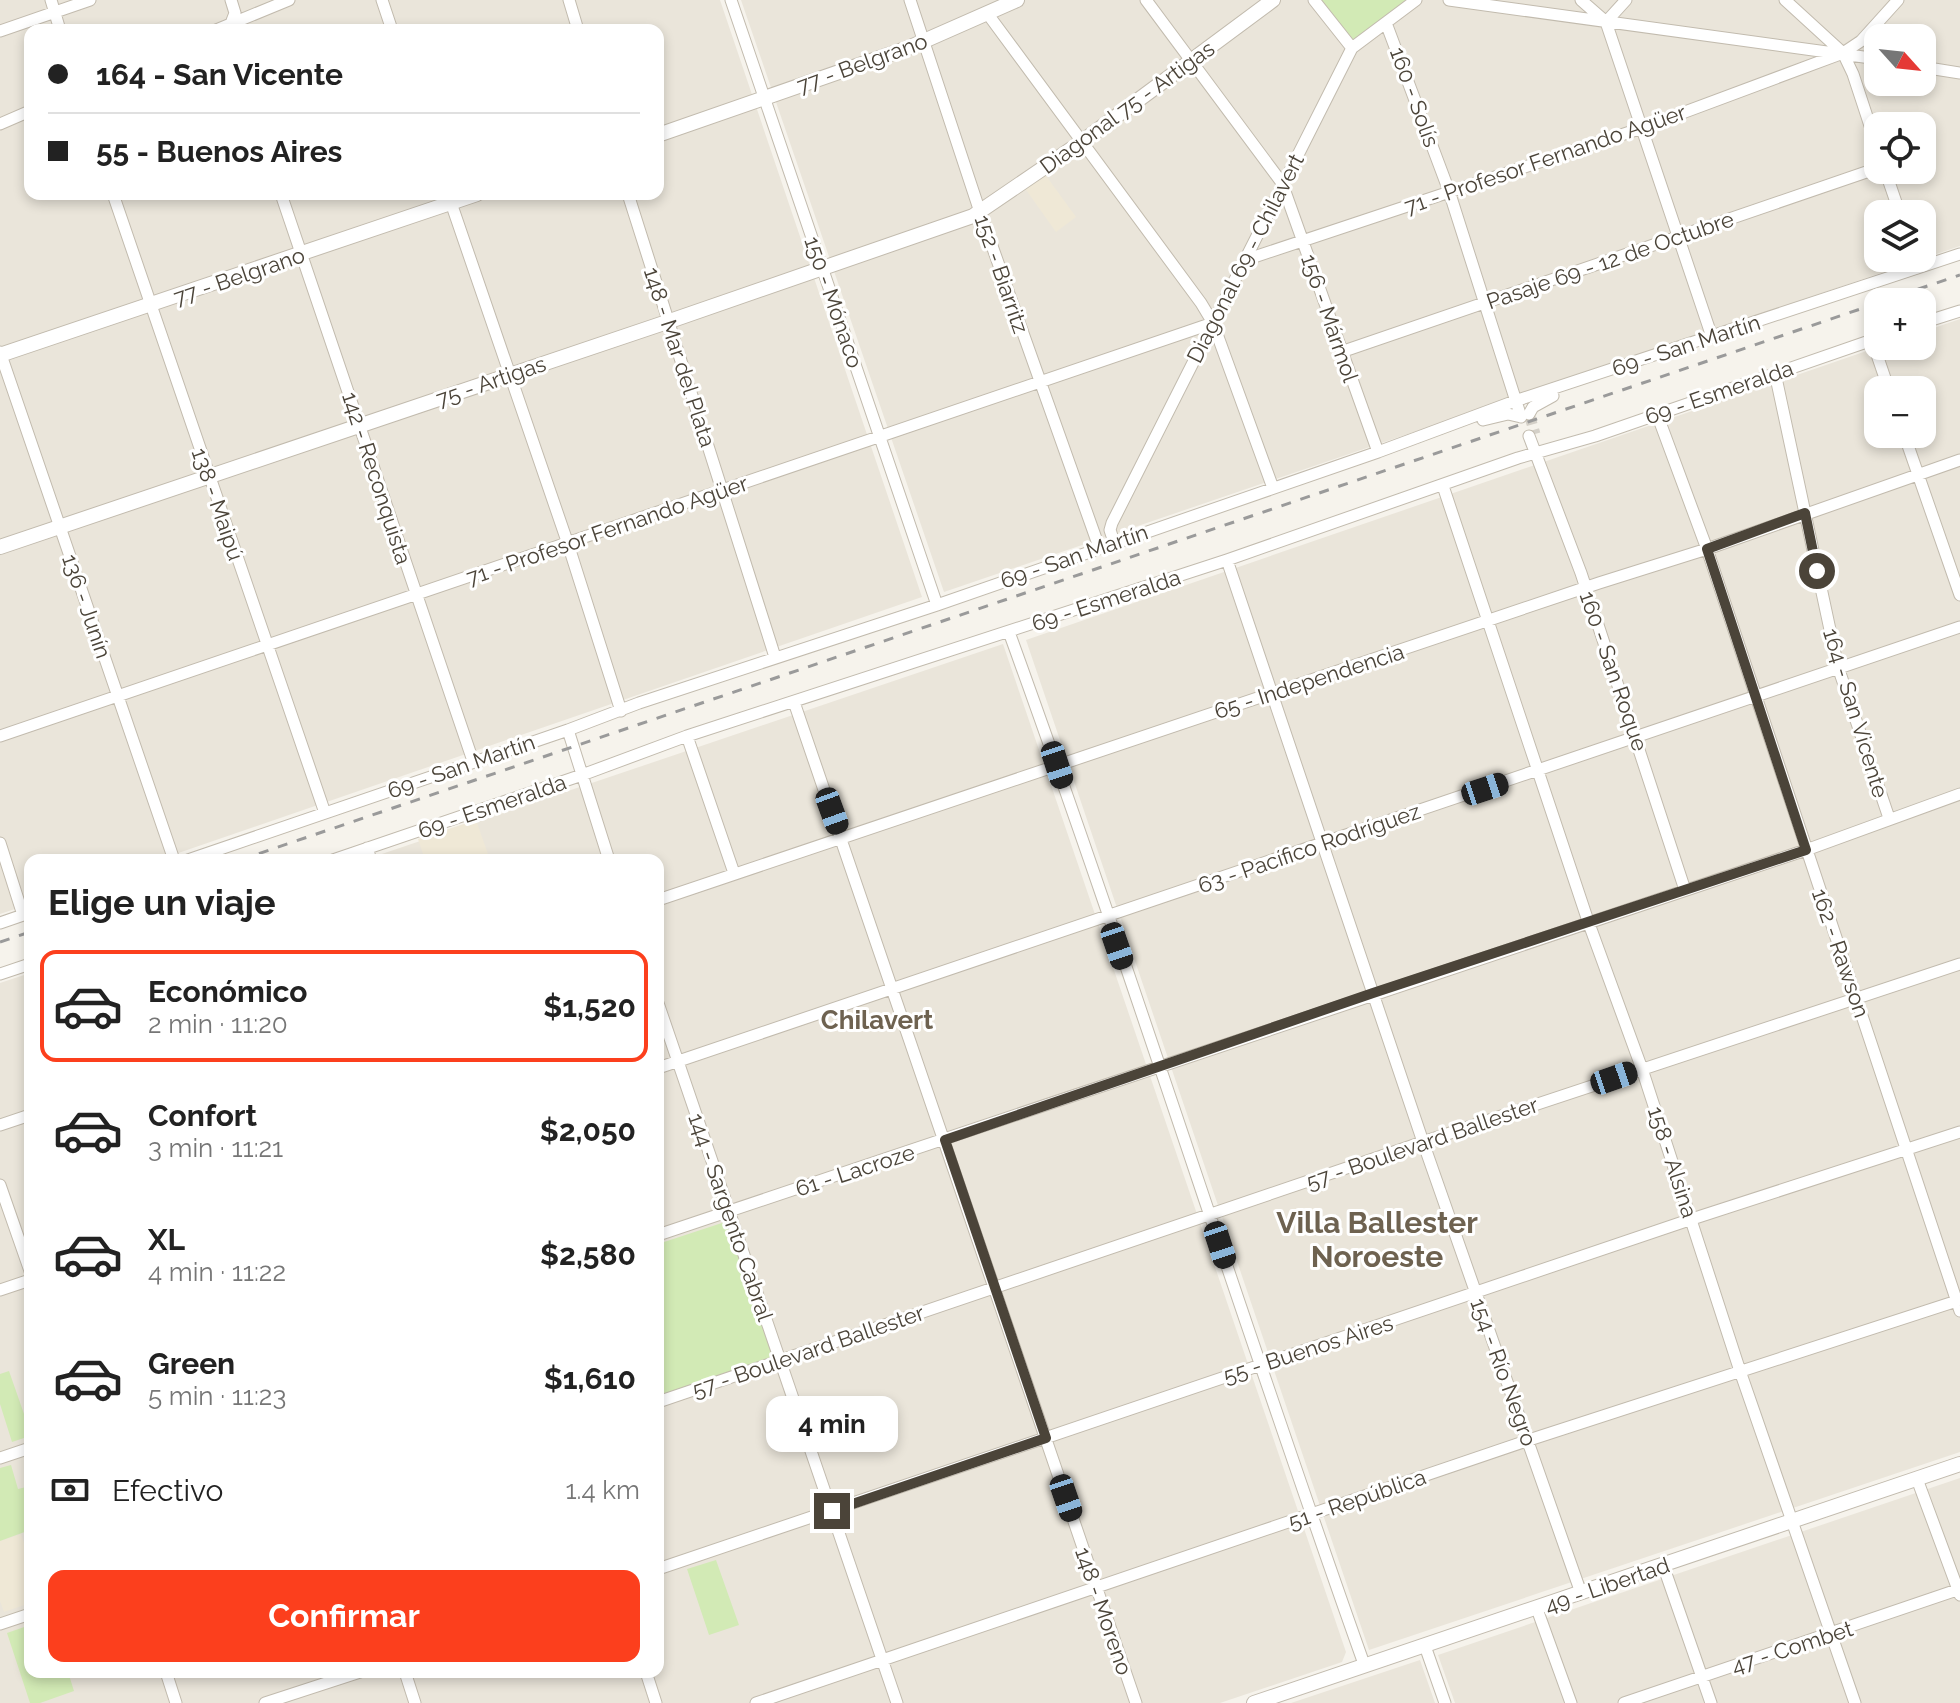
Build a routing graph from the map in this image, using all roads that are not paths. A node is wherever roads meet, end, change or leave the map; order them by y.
1 (90, 0) edge
2 (231, 0) edge
3 (289, 0) edge
4 (382, 0) edge
5 (569, 0) edge
6 (731, 0) edge
7 (910, 0) edge
8 (1017, 0) edge
9 (1146, 0) edge
10 (1273, 0) edge
11 (1314, 0) edge
12 (1416, 0) edge
13 (1449, 0) edge
14 (1581, 0) edge
15 (1626, 0) edge
16 (1785, 0) edge
17 (1898, 0) edge
18 (53, 6) edge
19 (987, 13) junction
20 (1606, 22) junction
21 (1386, 23) junction
22 (231, 24) edge
23 (235, 24) edge
24 (390, 24) edge
25 (576, 24) edge
26 (0, 31) edge
27 (923, 42) junction
28 (1352, 48) junction
29 (1843, 53) junction
30 (1864, 57) edge
31 (1190, 61) junction
32 (1936, 69) edge
33 (1960, 73) edge
34 (764, 98) junction
35 (1866, 112) edge
36 (24, 114) edge
37 (0, 124) edge
38 (1642, 128) junction
39 (664, 133) edge
40 (1083, 141) junction
41 (1864, 173) edge
42 (1282, 183) junction
43 (1449, 191) junction
44 (115, 200) edge
45 (283, 200) edge
46 (444, 200) edge
47 (450, 200) edge
48 (630, 200) edge
49 (980, 212) junction
50 (1678, 237) junction
51 (1303, 242) junction
52 (1960, 254) edge
53 (301, 255) junction
54 (1936, 259) edge
55 (1245, 260) junction
56 (822, 268) junction
57 (1892, 272) edge
58 (1485, 303) junction
59 (150, 306) junction
60 (1960, 311) edge
61 (1936, 319) edge
62 (667, 322) junction
63 (1213, 323) junction
64 (1712, 337) junction
65 (1864, 343) edge
66 (1341, 352) junction
67 (0, 354) edge
68 (1775, 373) junction
69 (510, 374) junction
70 (1581, 380) junction
71 (1040, 382) junction
72 (1515, 401) junction
73 (1657, 414) junction
74 (1525, 416) junction
75 (1455, 424) junction
76 (360, 425) junction
77 (879, 436) junction
78 (1595, 436) junction
79 (1909, 448) edge
80 (1378, 452) junction
81 (1534, 455) junction
82 (1960, 460) edge
83 (1918, 474) junction
84 (208, 476) junction
85 (1443, 486) junction
86 (1273, 488) junction
87 (723, 492) junction
88 (1805, 513) junction
89 (59, 526) junction
90 (1114, 542) junction
91 (568, 544) junction
92 (0, 547) edge
93 (1099, 547) junction
94 (1707, 549) junction
95 (1227, 560) junction
96 (1586, 587) junction
97 (416, 594) junction
98 (1960, 595) edge
99 (937, 605) junction
100 (1489, 622) junction
101 (1960, 627) edge
102 (1009, 632) junction
103 (267, 645) junction
104 (775, 657) junction
105 (1838, 667) junction
106 (1272, 693) junction
107 (1755, 696) junction
108 (118, 697) junction
109 (794, 702) junction
110 (621, 711) junction
111 (568, 730) junction
112 (0, 736) edge
113 (687, 736) junction
114 (1636, 736) junction
115 (473, 761) junction
116 (1057, 765) junction
117 (1539, 771) junction
118 (582, 775) junction
119 (1960, 794) edge
120 (325, 813) junction
121 (1889, 818) junction
122 (842, 838) junction
123 (0, 843) edge
124 (1323, 843) junction
125 (1806, 850) junction
126 (172, 854) edge
127 (205, 854) edge
128 (369, 854) edge
129 (607, 854) edge
130 (734, 873) junction
131 (1685, 890) junction
132 (664, 898) edge
133 (24, 906) edge
134 (24, 915) edge
135 (1107, 916) junction
136 (1588, 921) junction
137 (0, 923) edge
138 (1960, 964) edge
139 (24, 966) edge
140 (0, 974) edge
141 (893, 988) junction
142 (1373, 993) junction
143 (1857, 999) junction
144 (664, 1020) edge
145 (678, 1061) junction
146 (664, 1066) edge
147 (1159, 1066) junction
148 (1642, 1069) junction
149 (24, 1117) edge
150 (0, 1125) edge
151 (1960, 1132) edge
152 (945, 1140) junction
153 (1423, 1142) junction
154 (1906, 1150) junction
155 (0, 1185) edge
156 (729, 1211) junction
157 (1210, 1215) junction
158 (1692, 1219) junction
159 (664, 1233) edge
160 (24, 1254) edge
161 (24, 1282) edge
162 (995, 1289) junction
163 (0, 1290) edge
164 (1475, 1293) junction
165 (1959, 1304) edge
166 (781, 1360) junction
167 (1260, 1365) junction
168 (1740, 1371) junction
169 (664, 1400) edge
170 (1046, 1438) junction
171 (1529, 1440) junction
172 (24, 1450) edge
173 (0, 1458) edge
174 (1960, 1464) edge
175 (1917, 1479) junction
176 (832, 1511) junction
177 (1311, 1514) junction
178 (1792, 1521) junction
179 (1663, 1565) junction
180 (664, 1567) edge
181 (1096, 1587) junction
182 (1959, 1591) edge
183 (1581, 1593) junction
184 (1537, 1609) junction
185 (24, 1616) edge
186 (0, 1624) edge
187 (1832, 1634) junction
188 (1425, 1646) junction
189 (882, 1660) junction
190 (1364, 1664) junction
191 (1702, 1677) junction
192 (168, 1678) edge
193 (342, 1678) edge
194 (407, 1678) edge
195 (648, 1678) edge
196 (176, 1703) edge
197 (265, 1703) edge
198 (415, 1703) edge
199 (656, 1703) edge
200 (756, 1703) edge
201 (897, 1703) edge
202 (1136, 1703) edge
203 (1254, 1703) edge
204 (1445, 1703) edge
205 (1571, 1703) edge
206 (1624, 1703) edge
207 (1711, 1703) edge
208 (1855, 1703) edge

1 - 18 street
2 - 22 street
3 - 23 street
4 - 24 street
5 - 25 street
6 - 34 street, 150 - Mónaco
7 - 27 street, 152 - Biarritz
8 - 19 street, 77 - Belgrano
9 - 31 street, 156 - Mármol
10 - 31 street, Diagonal 75 - Artigas
11 - 28 street
12 - 21 street, Diagonal 69 - Chilavert
13 - 20 street
14 - 20 street
15 - 20 street
16 - 29 street
17 - 29 street
18 - 26 street
19 - 27 street, 77 - Belgrano
19 - 40 street
20 - 29 street
20 - 38 street
21 - 28 street, Diagonal 69 - Chilavert
21 - 43 street, 160 - Solís
27 - 34 street, 77 - Belgrano
27 - 49 street, 152 - Biarritz
28 - 42 street, Diagonal 69 - Chilavert
29 - 30 street
29 - 35 street
29 - 38 street, 71 - Profesor Fernando Agüer
31 - 40 street, Diagonal 75 - Artigas
31 - 42 street, 156 - Mármol
32 - 33 street
34 - 39 street, 77 - Belgrano
34 - 56 street, 150 - Mónaco
36 - 37 street
38 - 43 street, 71 - Profesor Fernando Agüer
38 - 50 street
40 - 49 street, Diagonal 75 - Artigas
40 - 63 street
41 - 50 street, Pasaje 69 - 12 de Octubre
42 - 51 street, 156 - Mármol
42 - 55 street, Diagonal 69 - Chilavert
43 - 51 street, 71 - Profesor Fernando Agüer
43 - 58 street, 160 - Solís
44 - 59 street, 138 - Maipú
45 - 53 street, 142 - Reconquista
46 - 53 street, 77 - Belgrano
47 - 69 street
48 - 62 street, 148 - Mar del Plata
49 - 56 street, 75 - Artigas
49 - 71 street, 152 - Biarritz
50 - 58 street, Pasaje 69 - 12 de Octubre
50 - 64 street
51 - 55 street, 71 - Profesor Fernando Agüer
51 - 66 street, 156 - Mármol
52 - 54 street, 69 - San Martín
53 - 59 street, 77 - Belgrano
53 - 76 street, 142 - Reconquista
55 - 63 street, Diagonal 69 - Chilavert
56 - 62 street, 75 - Artigas
56 - 77 street, 150 - Mónaco
57 - 64 street, 69 - San Martín
58 - 66 street, Pasaje 69 - 12 de Octubre
58 - 72 street, 160 - Solís
59 - 67 street, 77 - Belgrano
59 - 84 street, 138 - Maipú
60 - 61 street
62 - 69 street, 75 - Artigas
62 - 87 street, 148 - Mar del Plata
63 - 71 street, 71 - Profesor Fernando Agüer
63 - 86 street
63 - 90 street, Diagonal 69 - Chilavert
64 - 70 street, 69 - San Martín
65 - 68 street, 69 - Esmeralda
66 - 80 street, 156 - Mármol
67 - 89 street, 136 - Junín
68 - 73 street, 69 - Esmeralda
68 - 88 street, 164 - San Vicente
69 - 76 street, 75 - Artigas
69 - 91 street
70 - 72 street, 69 - San Martín
70 - 74 street
71 - 77 street, 71 - Profesor Fernando Agüer
71 - 93 street, 152 - Biarritz
72 - 74 street, 160 - Solís
72 - 75 street, 69 - San Martín
73 - 78 street, 69 - Esmeralda
73 - 94 street, 162 - Rawson
74 - 75 street
75 - 80 street, 69 - San Martín
76 - 84 street, 75 - Artigas
76 - 97 street, 142 - Reconquista
77 - 87 street, 71 - Profesor Fernando Agüer
77 - 99 street, 150 - Mónaco
78 - 81 street, 69 - Esmeralda
78 - 81 street, 160 - San Roque
79 - 83 street
80 - 86 street, 69 - San Martín
81 - 85 street, 69 - Esmeralda
81 - 96 street, 160 - San Roque
82 - 83 street, 65 - Independencia
83 - 88 street, 65 - Independencia
83 - 98 street
84 - 89 street, 75 - Artigas
84 - 103 street, 138 - Maipú
85 - 95 street, 69 - Esmeralda
85 - 100 street, 158 - Alsina
86 - 90 street, 69 - San Martín
87 - 91 street, 71 - Profesor Fernando Agüer
87 - 104 street, 148 - Mar del Plata
88 - 94 street, 65 - Independencia
88 - 105 street, 164 - San Vicente
89 - 92 street, 75 - Artigas
89 - 108 street, 136 - Junín
90 - 93 street, 69 - San Martín
91 - 97 street, 71 - Profesor Fernando Agüer
91 - 110 street
93 - 99 street, 69 - San Martín
94 - 96 street, 65 - Independencia
94 - 107 street, 162 - Rawson
95 - 102 street, 69 - Esmeralda
95 - 106 street, 154 - Río Negro
96 - 100 street, 65 - Independencia
96 - 114 street, 160 - San Roque
97 - 103 street, 71 - Profesor Fernando Agüer
97 - 115 street, 142 - Reconquista
99 - 104 street, 69 - San Martín
100 - 106 street, 65 - Independencia
100 - 117 street, 158 - Alsina
101 - 105 street, 63 - Pacífico Rodríguez
102 - 109 street, 69 - Esmeralda
102 - 116 street
103 - 108 street, 71 - Profesor Fernando Agüer
103 - 120 street, 138 - Maipú
104 - 110 street, 69 - San Martín
105 - 107 street, 63 - Pacífico Rodríguez
105 - 121 street, 164 - San Vicente
106 - 116 street, 65 - Independencia
106 - 124 street, 154 - Río Negro
107 - 114 street, 63 - Pacífico Rodríguez
107 - 125 street, 162 - Rawson
108 - 112 street, 71 - Profesor Fernando Agüer
108 - 126 street, 136 - Junín
109 - 113 street, 69 - Esmeralda
109 - 122 street, 148 - Moreno
110 - 111 street, 69 - San Martín
111 - 115 street, 69 - San Martín
111 - 118 street
113 - 118 street, 69 - Esmeralda
113 - 130 street
114 - 117 street, 63 - Pacífico Rodríguez
114 - 131 street, 160 - San Roque
115 - 120 street, 69 - San Martín
116 - 122 street, 65 - Independencia
116 - 135 street
117 - 124 street, 63 - Pacífico Rodríguez
117 - 136 street, 158 - Alsina
118 - 128 street, 69 - Esmeralda
118 - 129 street
119 - 121 street, 61 - Lacroze
120 - 127 street, 69 - San Martín
121 - 125 street, 61 - Lacroze
122 - 130 street, 65 - Independencia
122 - 141 street, 148 - Moreno
123 - 133 street
124 - 135 street, 63 - Pacífico Rodríguez
124 - 142 street, 154 - Río Negro
125 - 131 street, 61 - Lacroze
125 - 143 street, 162 - Rawson
130 - 132 street, 65 - Independencia
131 - 136 street, 61 - Lacroze
134 - 137 street
135 - 141 street, 63 - Pacífico Rodríguez
135 - 147 street
136 - 142 street, 61 - Lacroze
136 - 148 street, 158 - Alsina
138 - 143 street, 57 - Boulevard Ballester
139 - 140 street
141 - 145 street, 63 - Pacífico Rodríguez
141 - 152 street, 148 - Moreno
142 - 147 street, 61 - Lacroze
142 - 153 street, 154 - Río Negro
143 - 148 street, 57 - Boulevard Ballester
143 - 154 street, 162 - Rawson
144 - 145 street, 144 - Sargento Cabral
145 - 146 street, 63 - Pacífico Rodríguez
145 - 156 street, 144 - Sargento Cabral
147 - 152 street, 61 - Lacroze
147 - 157 street
148 - 153 street, 57 - Boulevard Ballester
148 - 158 street, 158 - Alsina
149 - 150 street
151 - 154 street, 55 - Buenos Aires
152 - 156 street, 61 - Lacroze
152 - 162 street, 148 - Moreno
153 - 157 street, 57 - Boulevard Ballester
153 - 164 street, 154 - Río Negro
154 - 158 street, 55 - Buenos Aires
154 - 165 street, 162 - Rawson
155 - 160 street
156 - 159 street, 61 - Lacroze
156 - 166 street, 144 - Sargento Cabral
157 - 162 street, 57 - Boulevard Ballester
157 - 167 street
158 - 164 street, 55 - Buenos Aires
158 - 168 street, 158 - Alsina
161 - 163 street
162 - 166 street, 57 - Boulevard Ballester
162 - 170 street, 148 - Moreno
164 - 167 street, 55 - Buenos Aires
164 - 171 street, 154 - Río Negro
165 - 168 street, 51 - República
166 - 169 street, 57 - Boulevard Ballester
166 - 176 street, 144 - Sargento Cabral
167 - 170 street, 55 - Buenos Aires
167 - 177 street
168 - 171 street, 51 - República
168 - 178 street, 158 - Alsina
170 - 176 street, 55 - Buenos Aires
170 - 181 street, 148 - Moreno
171 - 177 street, 51 - República
171 - 183 street, 154 - Río Negro
172 - 173 street
174 - 175 street, 49 - Libertad
175 - 178 street, 49 - Libertad
175 - 182 street
176 - 180 street, 55 - Buenos Aires
176 - 189 street, 144 - Sargento Cabral
177 - 181 street, 51 - República
177 - 190 street
178 - 179 street, 49 - Libertad
178 - 187 street, 158 - Alsina
179 - 183 street, 49 - Libertad
179 - 191 street
181 - 189 street, 51 - República
181 - 202 street, 148 - Moreno
182 - 187 street, 47 - Combet
183 - 184 street, 49 - Libertad
184 - 188 street, 49 - Libertad
184 - 205 street
185 - 186 street
187 - 191 street, 47 - Combet
187 - 208 street, 158 - Alsina
188 - 190 street, 49 - Libertad
188 - 204 street
189 - 200 street, 51 - República
189 - 201 street, 144 - Sargento Cabral
190 - 203 street, 49 - Libertad
191 - 206 street, 47 - Combet
191 - 207 street
192 - 196 street
193 - 197 street
194 - 198 street
195 - 199 street

